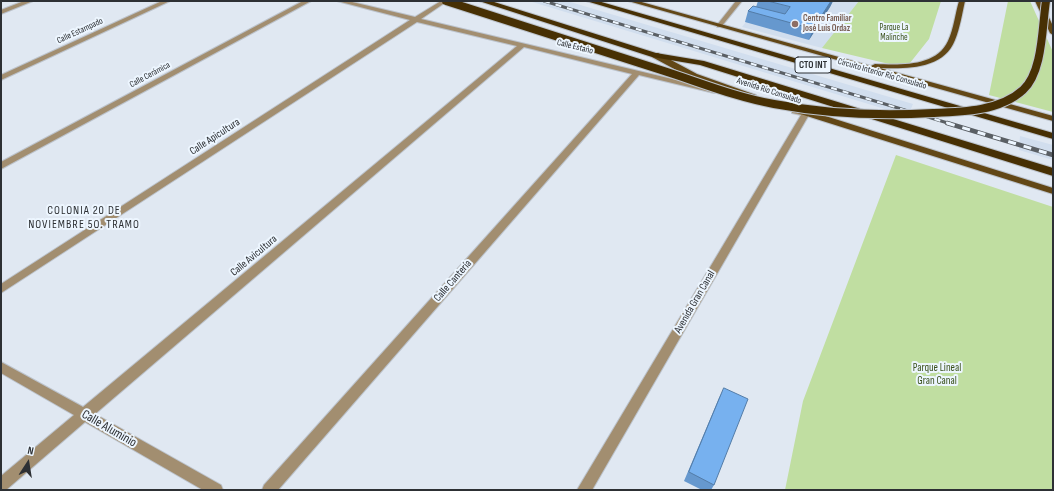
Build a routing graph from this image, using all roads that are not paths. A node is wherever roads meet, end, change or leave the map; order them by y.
1 (30, 1) edge
2 (166, 1) edge
3 (308, 1) edge
4 (340, 1) edge
5 (483, 1) edge
6 (590, 1) edge
7 (632, 1) edge
8 (739, 1) edge
9 (962, 1) edge
10 (1038, 1) edge
11 (1046, 1) edge
12 (443, 2) edge
13 (1, 12) edge
14 (416, 19) junction
15 (719, 26) junction
16 (1053, 33) edge
17 (522, 45) junction
18 (654, 55) junction
19 (857, 65) junction
20 (637, 73) junction
21 (1, 78) edge
22 (806, 113) junction
23 (1053, 119) edge
24 (1053, 136) edge
25 (1, 166) edge
26 (1053, 172) edge
27 (1053, 191) edge
28 (1, 289) edge
29 (1, 368) edge
30 (85, 416) junction
31 (1, 485) edge
32 (216, 490) edge
33 (269, 490) edge
34 (584, 490) edge

1 - 13 street
2 - 21 street, Calle Estampado
3 - 25 street, Calle Cerámica
4 - 14 street, Calle Estaño
5 - 18 highway, Avenida Río Consulado
6 - 24 highway, Circuito Interior Río Consulado / CTO INT, bridge
7 - 15 main road, CTO INT
8 - 15 street
9 - 19 main road
10 - 16 main road
11 - 12 highway, bridge
12 - 14 street, Calle Apicultura
14 - 17 street, Calle Estaño
14 - 28 street, Calle Apicultura
15 - 19 main road, CTO INT
17 - 20 street, Calle Estaño
17 - 30 street, Calle Avicultura
18 - 22 main road, Avenida Río Consulado
18 - 26 highway
19 - 23 main road, CTO INT, bridge
20 - 22 street, Calle Estaño
20 - 33 street, Calle Cantería
22 - 27 main road, Avenida Río Consulado
22 - 34 street, Avenida Gran Canal
29 - 30 street, Calle Aluminio
30 - 31 street, Calle Avicultura
30 - 32 street, Calle Aluminio

